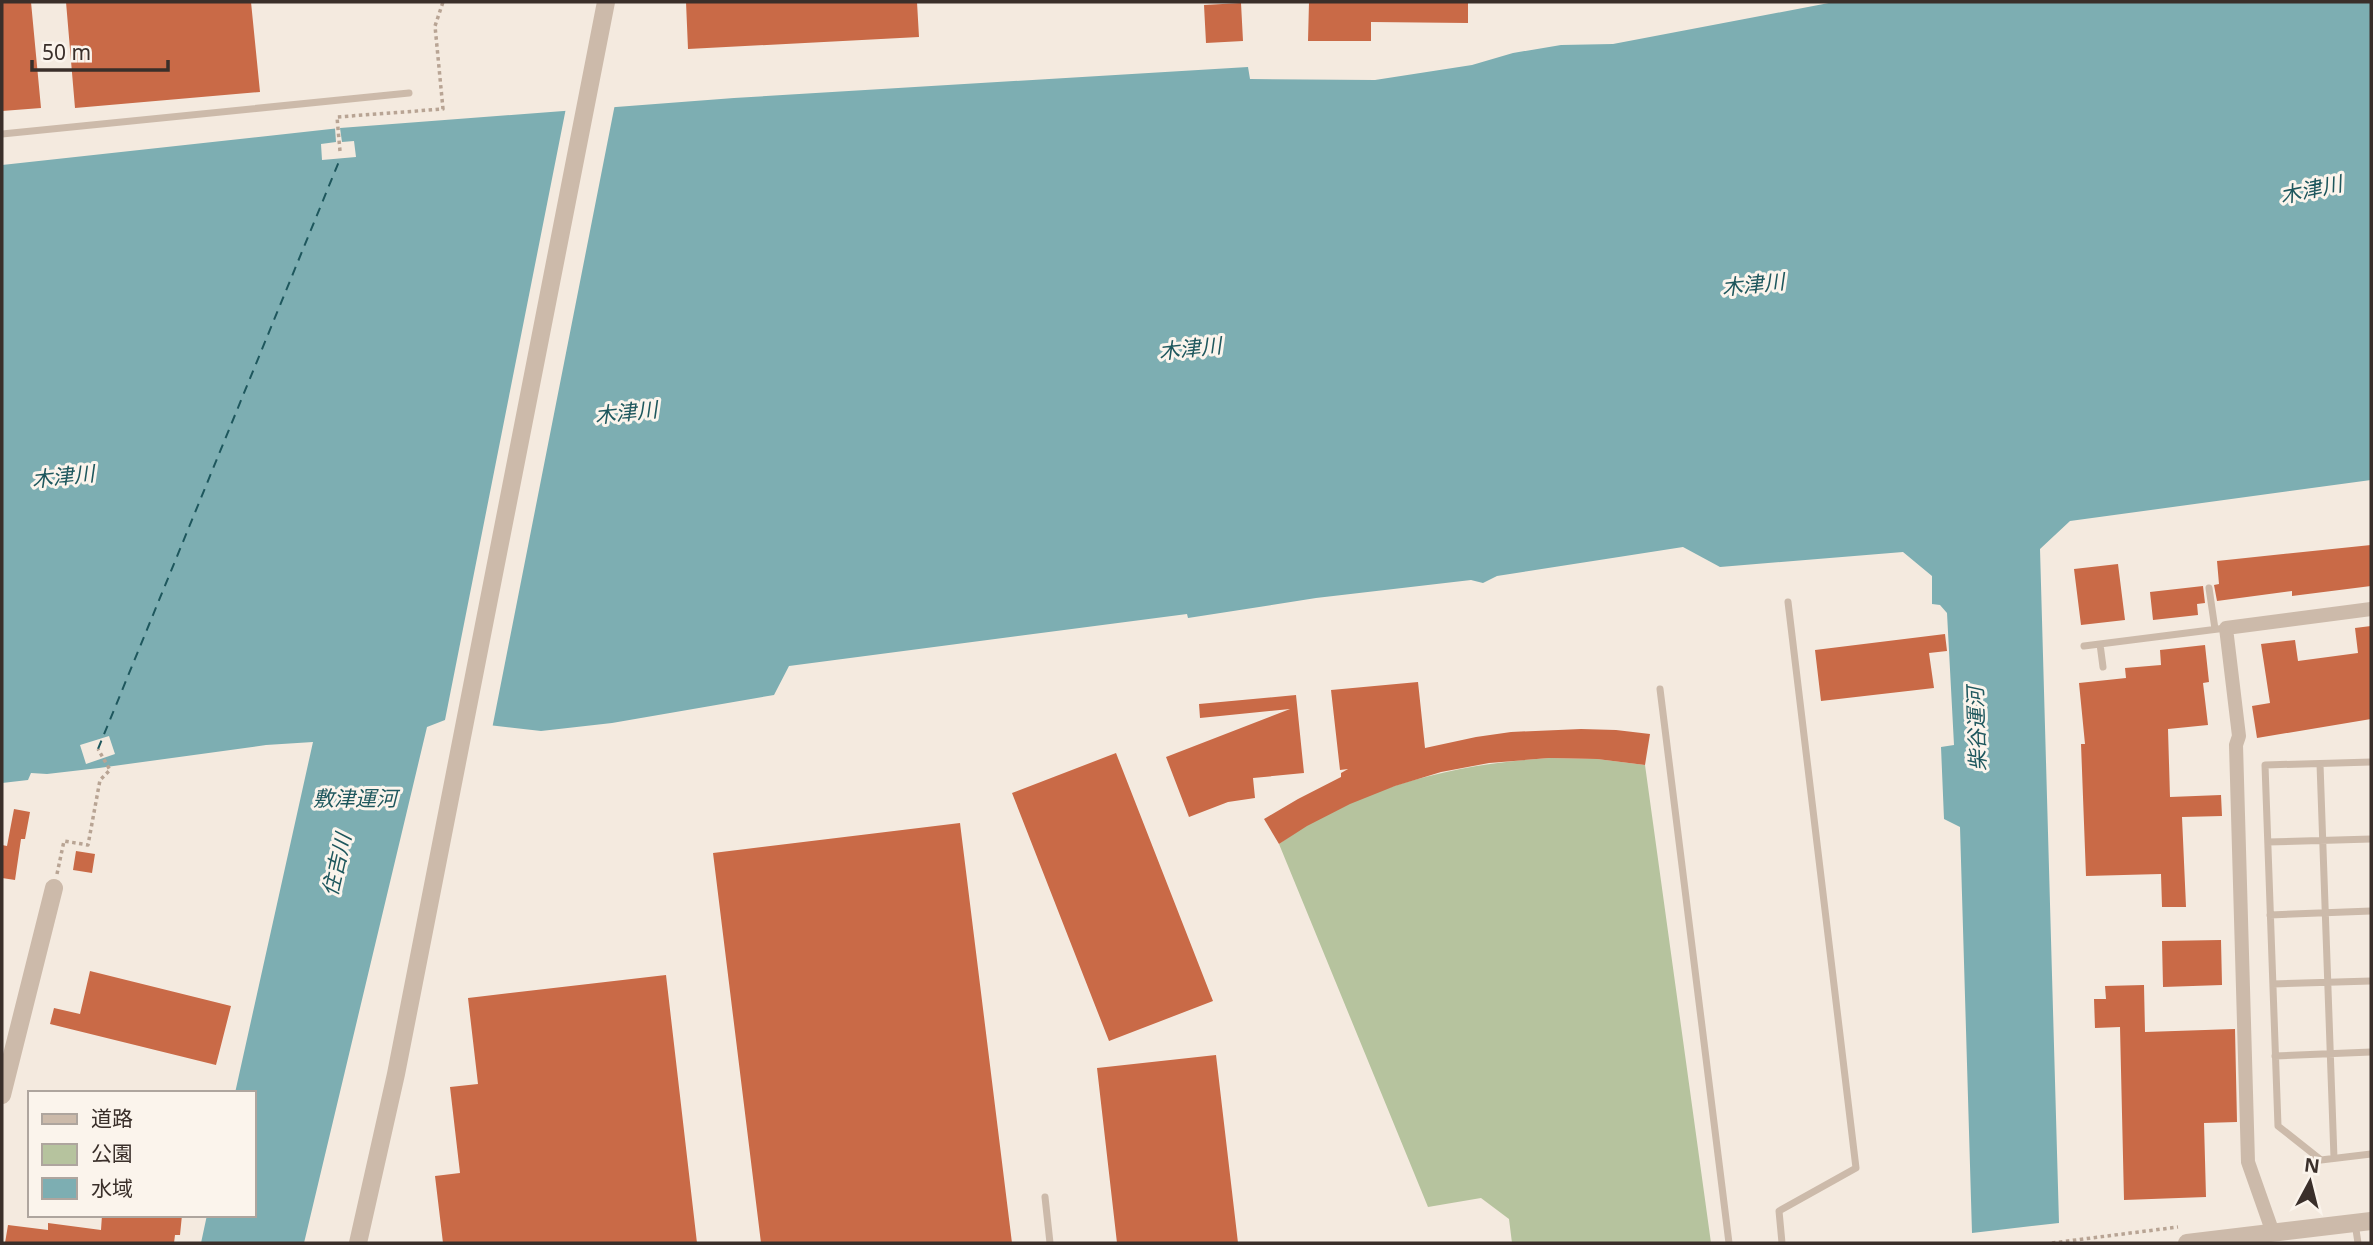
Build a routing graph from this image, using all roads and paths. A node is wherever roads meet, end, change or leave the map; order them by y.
1 (606, 2) edge
2 (409, 93) dead end
3 (2, 134) edge
4 (2209, 588) dead end
5 (1788, 602) dead end
6 (2371, 609) edge
7 (2221, 628) junction
8 (2100, 644) junction
9 (2084, 646) dead end
10 (2103, 667) dead end
11 (1660, 689) dead end
12 (98, 749) dead end
13 (2371, 762) edge
14 (2320, 764) junction
15 (2371, 839) edge
16 (2323, 840) junction
17 (2268, 842) junction
18 (54, 888) joint
19 (2371, 911) edge
20 (2325, 913) junction
21 (2270, 915) junction
22 (2371, 981) edge
23 (2328, 982) junction
24 (2273, 984) junction
25 (2371, 1052) edge
26 (2331, 1054) junction
27 (2275, 1056) junction
28 (2, 1095) edge
29 (2371, 1154) edge
30 (2334, 1158) junction
31 (2371, 1160) edge
32 (1045, 1197) dead end
33 (2363, 1222) edge
34 (2273, 1233) junction
35 (358, 1243) edge
36 (1050, 1243) edge
37 (1728, 1243) edge
38 (1782, 1243) edge
39 (2187, 1243) edge
40 (2358, 1243) edge

1 - 35 street
2 - 3 lane
4 - 7 lane
5 - 38 lane
6 - 7 street
7 - 8 lane
7 - 34 street
8 - 9 lane
8 - 10 lane
11 - 37 lane
12 - 18 path
13 - 14 lane
14 - 16 lane
14 - 17 lane
15 - 16 lane
16 - 17 lane
16 - 20 lane
17 - 21 lane
18 - 28 street
19 - 20 lane
20 - 21 lane
20 - 23 lane
21 - 24 lane
22 - 23 lane
23 - 24 lane
23 - 26 lane
24 - 27 lane
25 - 26 lane
26 - 27 lane
26 - 30 lane
27 - 30 lane
29 - 30 lane
29 - 31 lane
32 - 36 lane
33 - 34 street
33 - 40 lane
34 - 39 street

